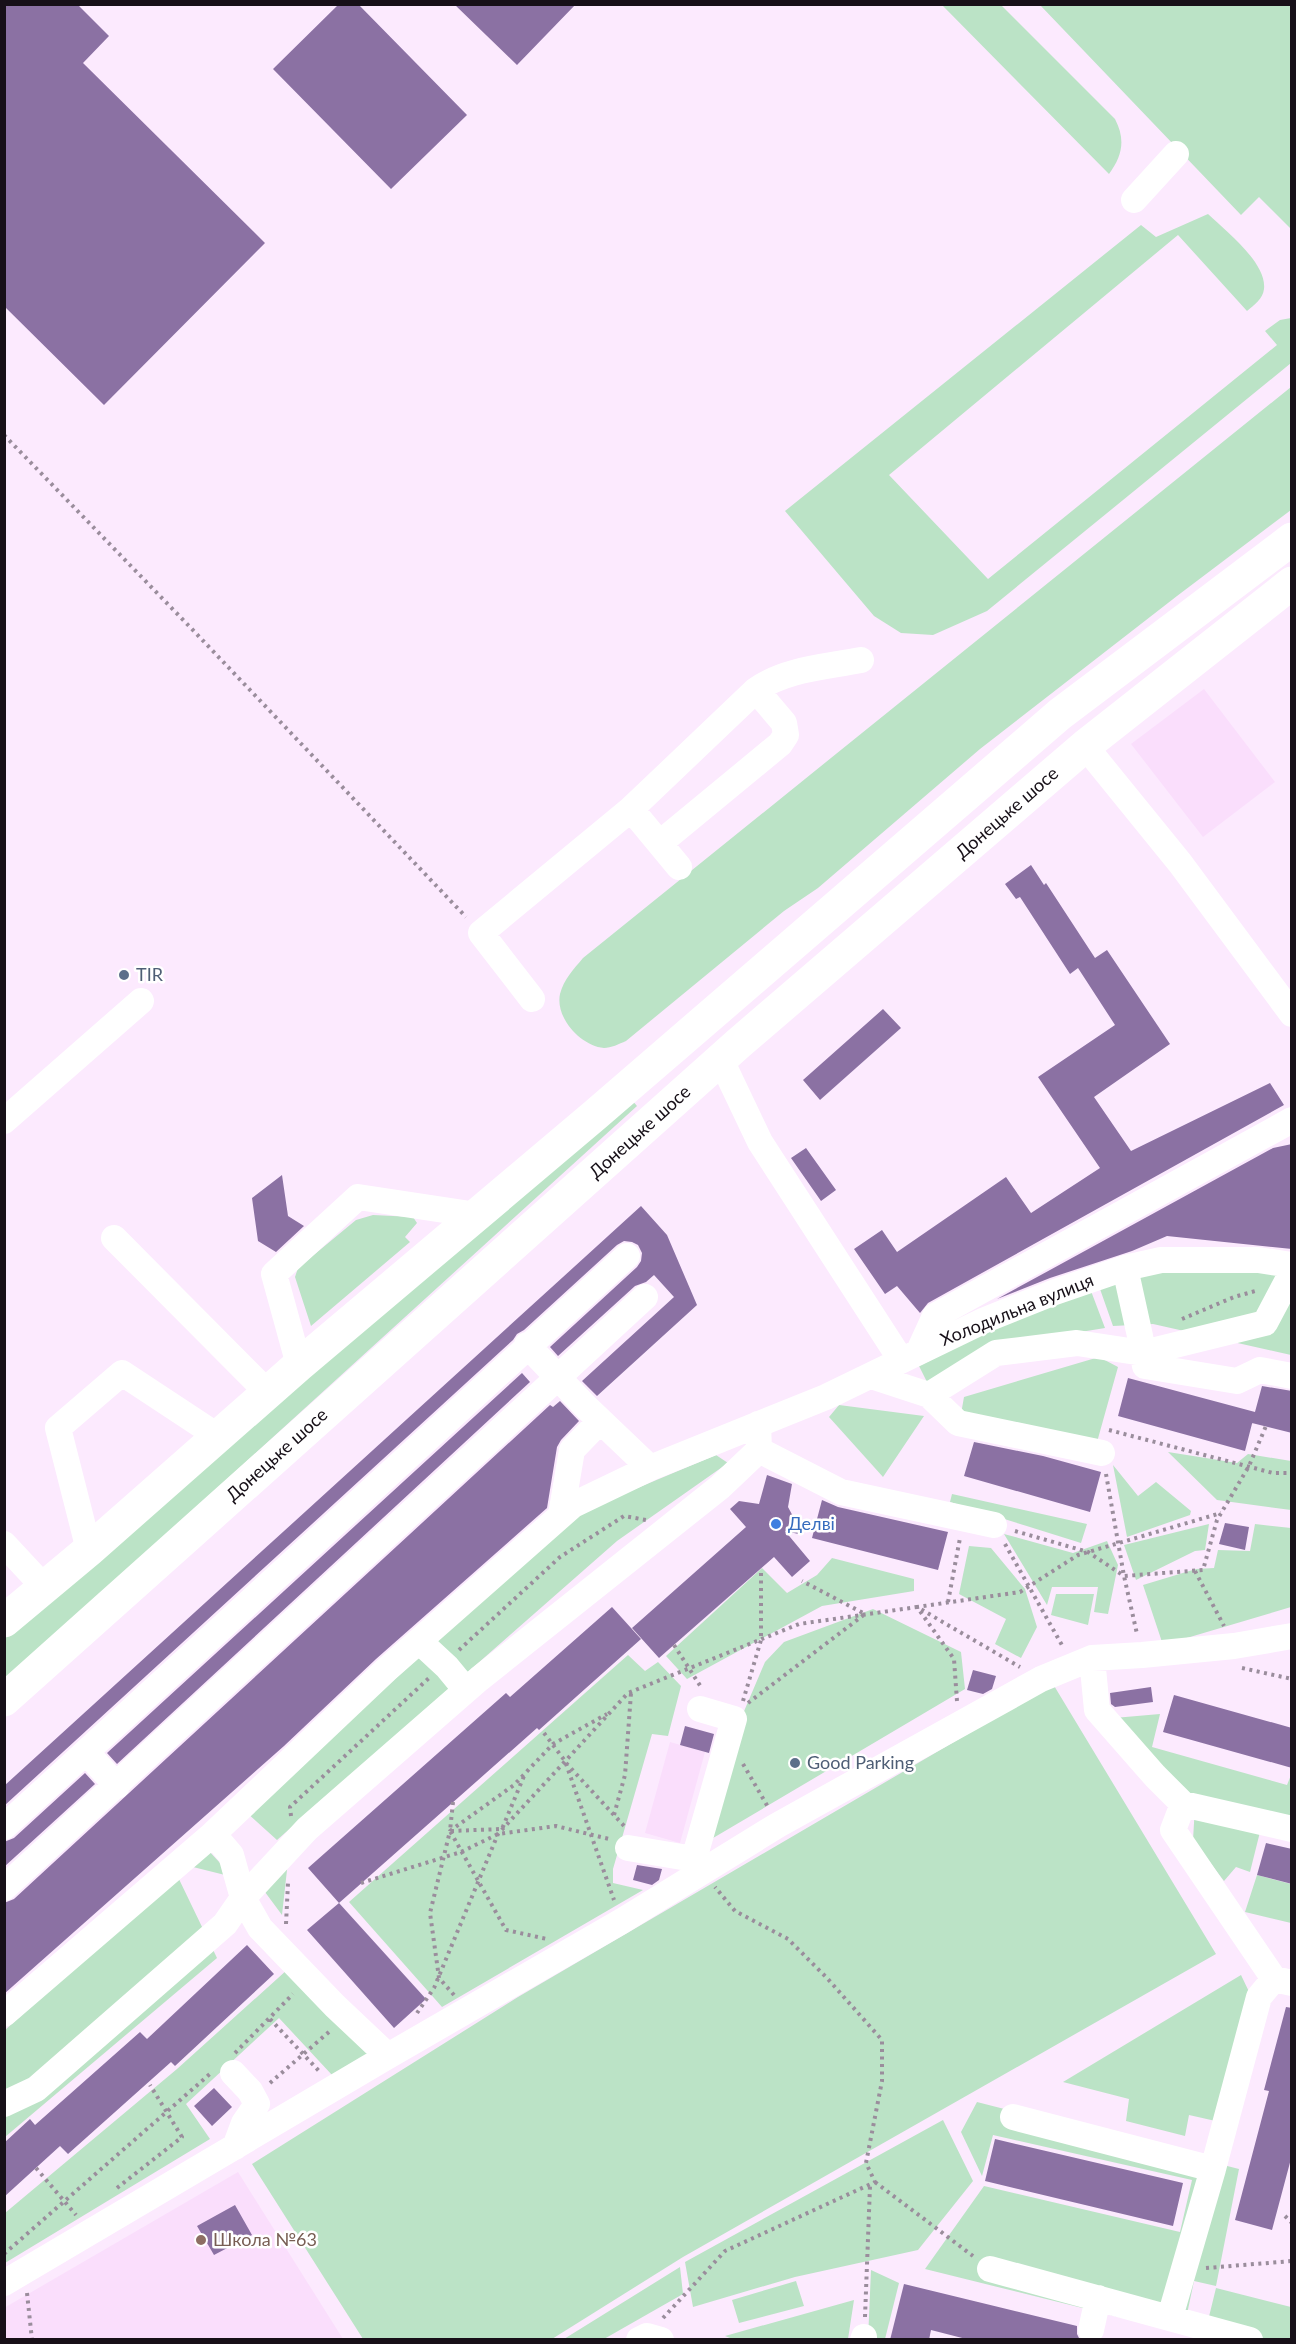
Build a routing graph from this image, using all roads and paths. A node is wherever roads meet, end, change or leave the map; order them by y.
1 (1176, 154) dead end
2 (1134, 200) dead end
3 (4, 435) edge
4 (1292, 539) edge
5 (1292, 583) edge
6 (861, 660) dead end
7 (756, 690) junction
8 (1085, 746) junction
9 (631, 809) junction
10 (660, 843) junction
11 (679, 867) dead end
12 (480, 933) junction
13 (532, 999) dead end
14 (141, 1001) dead end
15 (1292, 1014) edge
16 (720, 1060) junction
17 (1292, 1120) edge
18 (4, 1121) edge
19 (477, 1215) junction
20 (114, 1238) dead end
21 (627, 1256) dead end
22 (1125, 1268) junction
23 (1290, 1273) edge
24 (645, 1297) dead end
25 (1142, 1344) junction
26 (527, 1346) junction
27 (910, 1356) junction
28 (300, 1365) junction
29 (871, 1376) junction
30 (1292, 1376) edge
31 (557, 1377) junction
32 (268, 1393) junction
33 (929, 1395) junction
34 (600, 1421) junction
35 (758, 1424) junction
36 (1266, 1426) dead end
37 (219, 1437) junction
38 (759, 1450) junction
39 (1102, 1453) junction
40 (1248, 1466) junction
41 (650, 1468) junction
42 (1292, 1473) edge
43 (1221, 1513) junction
44 (561, 1515) junction
45 (964, 1518) junction
46 (994, 1525) junction
47 (1118, 1543) junction
48 (4, 1544) edge
49 (89, 1550) junction
50 (1088, 1552) junction
51 (1195, 1571) junction
52 (1124, 1576) junction
53 (802, 1581) dead end
54 (1030, 1586) junction
55 (44, 1587) junction
56 (948, 1602) junction
57 (917, 1607) junction
58 (865, 1614) junction
59 (4, 1621) edge
60 (1292, 1636) edge
61 (418, 1641) junction
62 (674, 1645) dead end
63 (1234, 1646) junction
64 (1142, 1655) junction
65 (1082, 1662) junction
66 (689, 1669) junction
67 (1041, 1679) junction
68 (466, 1690) junction
69 (631, 1692) junction
70 (4, 1700) edge
71 (719, 1711) junction
72 (610, 1712) junction
73 (958, 1726) junction
74 (544, 1733) dead end
75 (553, 1744) junction
76 (87, 1753) junction
77 (565, 1761) junction
78 (742, 1764) dead end
79 (525, 1773) junction
80 (117, 1786) junction
81 (453, 1802) dead end
82 (1198, 1807) junction
83 (614, 1815) junction
84 (778, 1825) junction
85 (4, 1827) edge
86 (1292, 1828) edge
87 (502, 1829) junction
88 (450, 1831) junction
89 (213, 1834) junction
90 (498, 1834) junction
91 (591, 1834) junction
92 (624, 1840) junction
93 (289, 1848) junction
94 (461, 1852) junction
95 (443, 1858) junction
96 (698, 1866) junction
97 (478, 1882) junction
98 (361, 1883) dead end
99 (4, 1888) edge
100 (243, 1898) junction
101 (622, 1921) junction
102 (580, 1945) junction
103 (285, 1954) junction
104 (439, 1978) junction
105 (309, 1979) junction
106 (1283, 1981) edge
107 (4, 2014) edge
108 (347, 2017) junction
109 (415, 2017) dead end
110 (270, 2019) junction
111 (303, 2054) junction
112 (388, 2056) junction
113 (226, 2067) junction
114 (150, 2085) dead end
115 (334, 2088) junction
116 (254, 2097) junction
117 (4, 2104) edge
118 (167, 2112) junction
119 (1013, 2117) dead end
120 (235, 2146) junction
121 (36, 2168) dead end
122 (1213, 2169) junction
123 (875, 2182) junction
124 (870, 2186) junction
125 (116, 2189) dead end
126 (64, 2201) junction
127 (1285, 2216) dead end
128 (1292, 2223) edge
129 (90, 2232) junction
130 (4, 2254) edge
131 (1292, 2261) edge
132 (990, 2269) joint
133 (1184, 2270) junction
134 (15, 2277) edge
135 (1098, 2298) junction
136 (1170, 2317) junction
137 (1091, 2330) dead end
138 (649, 2338) edge
139 (863, 2338) edge
140 (32, 2340) edge
141 (1250, 2340) edge

1 - 2 street
3 - 12 path
4 - 19 highway
5 - 8 highway, Донецьке шосе
6 - 7 street
7 - 9 street
7 - 10 street
8 - 15 street
8 - 16 highway, Донецьке шосе
9 - 10 street
9 - 12 street
10 - 11 street
12 - 13 street
14 - 18 street
16 - 27 street
16 - 70 highway, Донецьке шосе
17 - 27 street
19 - 28 highway
19 - 28 street
20 - 32 street
21 - 26 street
22 - 23 street, Холодильна вулиця
22 - 25 street
22 - 27 street, Холодильна вулиця
23 - 25 path
23 - 25 street
24 - 31 street
25 - 30 street
25 - 33 street
26 - 31 street
26 - 76 street
27 - 29 street, Холодильна вулиця
28 - 32 highway
29 - 33 street
29 - 35 street, Холодильна вулиця
31 - 34 street
31 - 80 street
32 - 37 highway
33 - 39 street
34 - 41 street
34 - 44 street
35 - 38 street
35 - 41 street, Холодильна вулиця
36 - 40 path
37 - 49 highway
37 - 49 street
38 - 45 street
38 - 68 street
39 - 40 path
39 - 47 path
40 - 42 path
40 - 43 path
41 - 44 street, Холодильна вулиця
43 - 47 path
43 - 51 path
44 - 61 street, Холодильна вулиця
45 - 46 street
45 - 56 path
46 - 50 path
46 - 54 path
47 - 50 path
47 - 52 path
48 - 55 street
49 - 55 highway
50 - 52 path
50 - 54 path
51 - 52 path
51 - 63 path
52 - 64 path
53 - 58 path
54 - 56 path
54 - 65 path
55 - 59 highway
56 - 57 path
57 - 58 path
57 - 67 path
57 - 73 path
58 - 66 path
58 - 71 path
60 - 63 street
61 - 68 street
61 - 89 street, Холодильна вулиця
62 - 66 path
63 - 64 street
64 - 65 street
65 - 67 street
65 - 82 street
66 - 69 path
66 - 71 path
67 - 73 street
68 - 93 street
69 - 72 path
69 - 83 path
71 - 96 street
72 - 75 path
72 - 77 path
73 - 84 street
74 - 75 path
75 - 77 path
75 - 79 path
76 - 80 street
76 - 85 street
77 - 83 path
77 - 87 path
77 - 91 path
78 - 84 path
79 - 87 path
79 - 88 path
80 - 99 street
81 - 88 path
82 - 86 street
82 - 106 street
83 - 92 path
84 - 96 street
87 - 88 path
87 - 90 path
88 - 94 path
88 - 95 path
89 - 100 street
89 - 107 street, Холодильна вулиця
90 - 91 path
90 - 94 path
90 - 97 path
91 - 92 path
91 - 101 path
92 - 96 street
93 - 100 street
93 - 103 path
94 - 95 path
94 - 97 path
95 - 98 path
95 - 104 path
96 - 101 street
96 - 123 path
97 - 102 path
97 - 104 path
100 - 103 street
100 - 117 street
101 - 102 street
102 - 112 street
103 - 105 street
104 - 109 path
105 - 108 street
105 - 110 path
106 - 122 street
108 - 111 path
108 - 112 street
110 - 111 path
110 - 113 path
111 - 115 path
111 - 116 path
112 - 115 street
113 - 116 street
113 - 118 path
114 - 118 path
115 - 120 street
116 - 120 street
118 - 125 path
118 - 126 path
119 - 122 street
120 - 129 street
121 - 126 path
122 - 133 street
123 - 124 path
123 - 132 path
124 - 138 path
124 - 139 path
126 - 129 path
126 - 130 path
127 - 128 path
129 - 134 street
131 - 133 path
132 - 135 street
133 - 136 street
134 - 140 path
135 - 136 street
135 - 137 street
136 - 141 street

